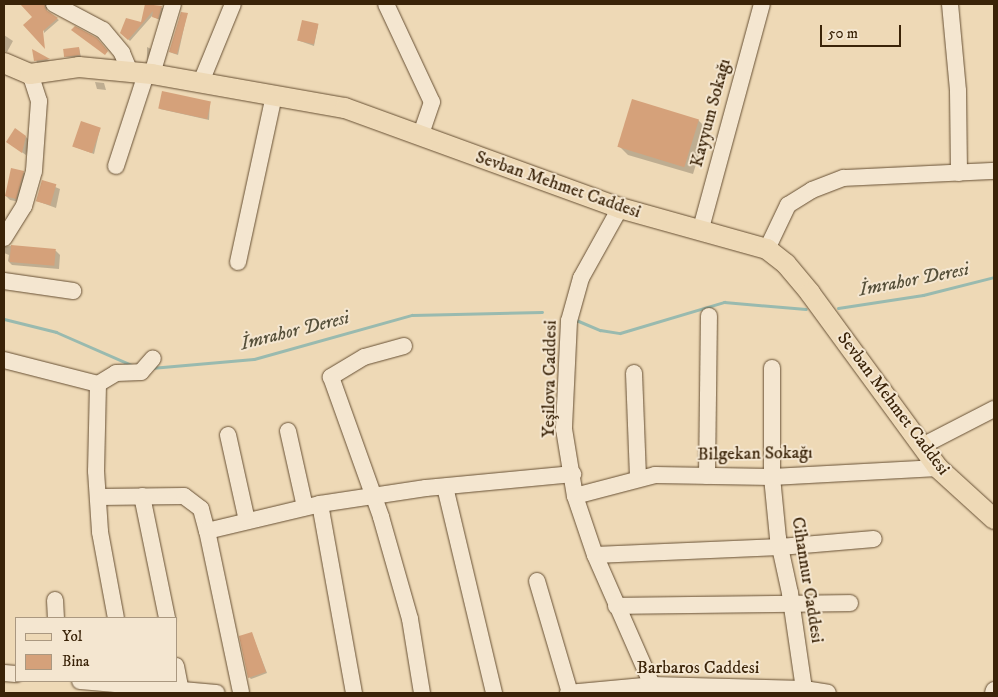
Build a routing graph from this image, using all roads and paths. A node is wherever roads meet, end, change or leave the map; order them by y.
1 (54, 4) edge
2 (173, 4) edge
3 (233, 4) edge
4 (386, 4) edge
5 (762, 4) edge
6 (950, 4) edge
7 (4, 62) edge
8 (143, 73) junction
9 (30, 74) junction
10 (201, 82) junction
11 (274, 95) junction
12 (420, 136) junction
13 (116, 166) dead end
14 (994, 171) edge
15 (959, 173) junction
16 (620, 208) junction
17 (700, 232) junction
18 (4, 238) edge
19 (767, 249) junction
20 (238, 262) dead end
21 (4, 281) edge
22 (73, 291) dead end
23 (709, 316) dead end
24 (404, 346) dead end
25 (4, 360) edge
26 (149, 364) dead end
27 (772, 368) dead end
28 (634, 373) dead end
29 (98, 384) junction
30 (994, 410) edge
31 (288, 432) dead end
32 (228, 436) dead end
33 (924, 445) junction
34 (938, 468) junction
35 (573, 474) junction
36 (707, 476) junction
37 (638, 477) junction
38 (772, 477) junction
39 (445, 487) junction
40 (142, 496) junction
41 (374, 496) junction
42 (575, 496) junction
43 (99, 497) junction
44 (312, 505) junction
45 (994, 519) edge
46 (247, 521) junction
47 (207, 531) junction
48 (874, 539) dead end
49 (780, 547) junction
50 (595, 555) junction
51 (537, 581) dead end
52 (55, 600) dead end
53 (850, 603) dead end
54 (791, 604) junction
55 (616, 606) junction
56 (56, 617) edge
57 (116, 617) edge
58 (167, 617) edge
59 (178, 676) edge
60 (104, 682) edge
61 (128, 683) edge
62 (804, 689) junction
63 (647, 690) edge
64 (181, 691) junction
65 (216, 693) edge
66 (224, 693) edge
67 (245, 693) edge
68 (354, 693) edge
69 (422, 693) edge
70 (494, 693) edge
71 (575, 693) edge
72 (828, 693) edge

1 - 8 street
2 - 8 street
3 - 10 street
4 - 12 street
5 - 17 street, Kayyum Sokağı
6 - 15 street
7 - 9 main road
8 - 9 main road, Sevban Mehmet Caddesi
8 - 10 main road, Sevban Mehmet Caddesi
8 - 13 street
9 - 18 street
10 - 11 main road, Sevban Mehmet Caddesi
11 - 12 main road, Sevban Mehmet Caddesi
11 - 20 street
12 - 16 main road, Sevban Mehmet Caddesi
14 - 15 street
15 - 19 street
16 - 17 main road, Sevban Mehmet Caddesi
16 - 35 street, Yeşilova Caddesi
17 - 19 main road, Sevban Mehmet Caddesi
19 - 33 main road, Sevban Mehmet Caddesi
21 - 22 street
23 - 36 street
24 - 41 street
25 - 29 street
26 - 29 street
27 - 38 street, Cihannur Caddesi
28 - 37 street
29 - 43 street
30 - 33 street
31 - 44 street
32 - 46 street
33 - 34 main road, Sevban Mehmet Caddesi
34 - 38 street, Bilgekan Sokağı
34 - 45 main road, Sevban Mehmet Caddesi
35 - 39 street
35 - 42 street, Yeşilova Caddesi
36 - 37 street, Bilgekan Sokağı
36 - 38 street, Bilgekan Sokağı
37 - 42 street, Bilgekan Sokağı
38 - 49 street, Cihannur Caddesi
39 - 41 street
39 - 70 street
40 - 43 street
40 - 47 street
40 - 58 street
41 - 44 street
41 - 69 street
42 - 50 street, Yeşilova Caddesi
43 - 57 street
44 - 46 street
44 - 68 street
46 - 47 street
47 - 67 street
48 - 49 street
49 - 50 street
49 - 54 street, Cihannur Caddesi
50 - 55 street, Yeşilova Caddesi
51 - 71 street
52 - 56 street
53 - 54 street
54 - 55 street
54 - 62 street, Cihannur Caddesi
55 - 63 street, Yeşilova Caddesi
59 - 64 street
60 - 61 street
61 - 64 street
62 - 63 street, Barbaros Caddesi
62 - 72 street, Barbaros Caddesi
63 - 71 street, Barbaros Caddesi
64 - 65 street
66 - 67 street

